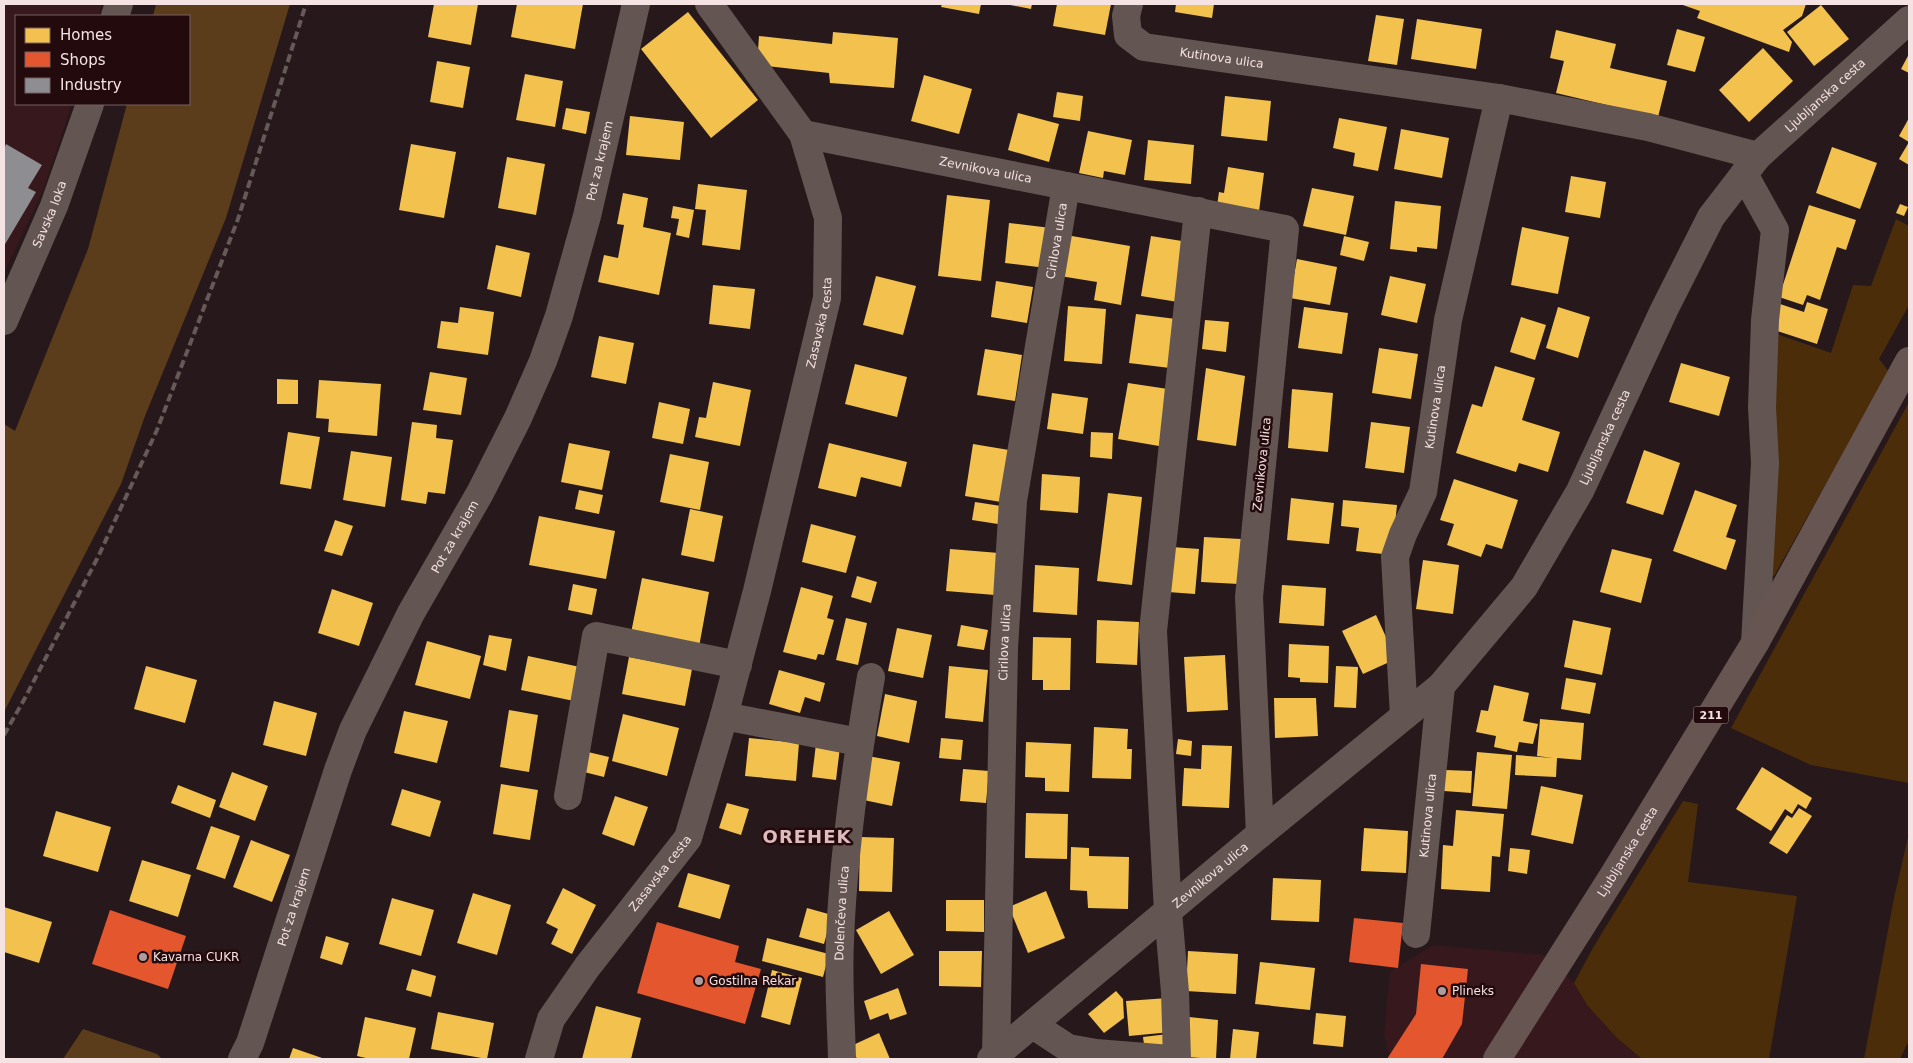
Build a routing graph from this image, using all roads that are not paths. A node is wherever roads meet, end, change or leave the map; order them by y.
1 (636, 4) edge
2 (709, 4) edge
3 (1129, 4) edge
4 (1909, 20) edge
5 (1499, 98) junction
6 (90, 105) edge
7 (803, 134) junction
8 (1751, 165) junction
9 (1066, 186) junction
10 (1198, 211) junction
11 (4, 321) edge
12 (1909, 362) edge
13 (1756, 643) junction
14 (738, 665) junction
15 (871, 677) dead end
16 (1441, 686) junction
17 (724, 716) junction
18 (1404, 716) junction
19 (860, 742) junction
20 (568, 796) dead end
21 (1260, 834) junction
22 (1168, 912) junction
23 (1416, 934) dead end
24 (1034, 1024) junction
25 (994, 1057) edge
26 (242, 1059) edge
27 (539, 1059) edge
28 (842, 1059) edge
29 (1170, 1059) edge
30 (1177, 1059) edge
31 (1497, 1059) edge

1 - 26 street, Pot za krajem
2 - 7 street, Zasavska cesta
3 - 5 street, Kutinova ulica
4 - 8 street, Ljubljanska cesta
5 - 8 street, Kutinova ulica
5 - 18 street, Kutinova ulica
6 - 11 street, Savska loka
7 - 9 street, Zevnikova ulica
7 - 14 street, Zasavska cesta
8 - 13 street, Ljubljanska cesta
8 - 16 street, Ljubljanska cesta
9 - 10 street, Zevnikova ulica
9 - 25 street, Cirilova ulica
10 - 21 street, Zevnikova ulica
10 - 22 street, Zevnikova ulica
12 - 13 main road, Ljubljanska cesta / 211
13 - 31 main road, Ljubljanska cesta / 211
14 - 17 street, Zasavska cesta
14 - 20 street
15 - 19 street, Dolenčeva ulica
16 - 18 street
16 - 23 street, Kutinova ulica
17 - 19 street
17 - 27 street, Zasavska cesta
18 - 21 street
19 - 28 street, Dolenčeva ulica
21 - 22 street, Zevnikova ulica
22 - 24 street, Cirilova ulica
22 - 30 street
24 - 25 street, Cirilova ulica
24 - 29 street

